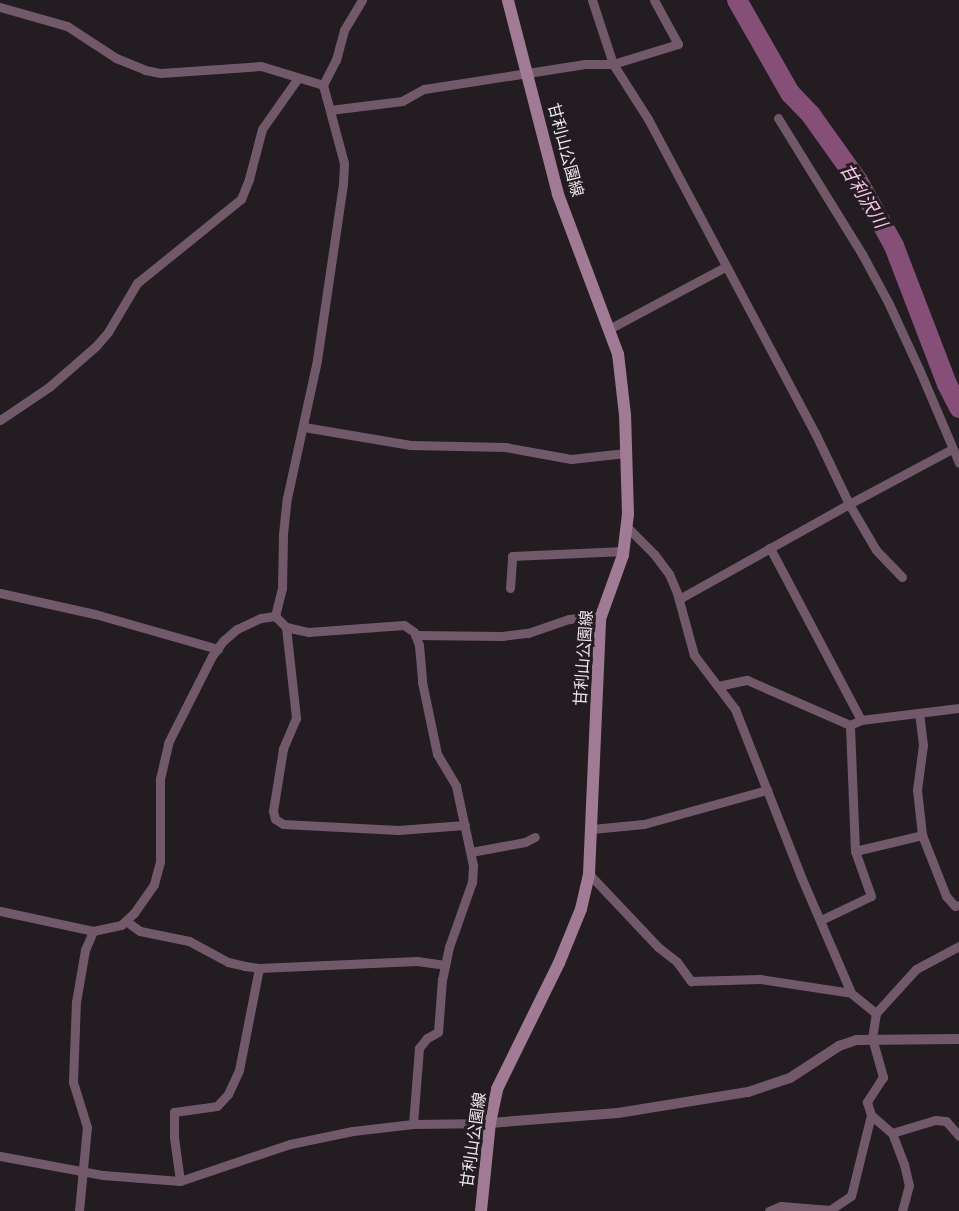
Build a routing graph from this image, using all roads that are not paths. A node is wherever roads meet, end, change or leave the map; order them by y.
1 (362, 0) edge
2 (508, 0) edge
3 (591, 0) edge
4 (654, 0) edge
5 (0, 7) edge
6 (613, 64) junction
7 (527, 74) junction
8 (298, 78) junction
9 (323, 85) junction
10 (330, 110) junction
11 (778, 118) dead end
12 (725, 267) junction
13 (609, 329) junction
14 (0, 420) edge
15 (304, 427) junction
16 (0, 428) edge
17 (952, 450) junction
18 (626, 453) junction
19 (959, 463) edge
20 (849, 504) junction
21 (627, 527) junction
22 (770, 548) junction
23 (624, 550) junction
24 (902, 577) dead end
25 (510, 588) dead end
26 (0, 593) edge
27 (678, 599) junction
28 (275, 616) junction
29 (601, 616) junction
30 (286, 627) junction
31 (416, 635) junction
32 (218, 649) junction
33 (718, 686) junction
34 (959, 708) edge
35 (919, 713) junction
36 (861, 720) junction
37 (850, 724) junction
38 (767, 790) junction
39 (465, 825) junction
40 (592, 829) junction
41 (922, 835) junction
42 (535, 837) dead end
43 (855, 851) junction
44 (471, 852) junction
45 (589, 873) junction
46 (959, 905) edge
47 (0, 911) edge
48 (821, 920) junction
49 (126, 921) junction
50 (93, 932) junction
51 (959, 946) edge
52 (445, 965) junction
53 (259, 968) junction
54 (851, 993) junction
55 (876, 1013) junction
56 (872, 1038) junction
57 (959, 1039) edge
58 (871, 1115) junction
59 (490, 1123) junction
60 (413, 1124) junction
61 (892, 1133) junction
62 (959, 1136) edge
63 (0, 1156) edge
64 (82, 1171) junction
65 (180, 1181) junction
66 (79, 1211) edge
67 (481, 1211) edge
68 (769, 1211) edge
69 (902, 1211) edge

1 - 9 street
2 - 7 main road, 甘利山公園線
3 - 6 street
4 - 6 street
5 - 8 street
6 - 7 street
6 - 12 street
7 - 10 street
7 - 13 main road, 甘利山公園線
8 - 9 street
8 - 14 street
9 - 10 street
10 - 15 street
11 - 17 street
12 - 13 street
12 - 20 street
13 - 18 main road, 甘利山公園線
14 - 16 street
15 - 18 street
15 - 28 street
17 - 19 street
17 - 20 street
18 - 21 main road, 甘利山公園線
20 - 22 street
20 - 24 street
21 - 23 main road, 甘利山公園線
21 - 27 street
22 - 27 street
22 - 36 street
23 - 25 street
23 - 29 main road, 甘利山公園線
26 - 32 street
27 - 33 street
28 - 30 street
28 - 32 street
29 - 31 street
29 - 40 main road, 甘利山公園線
30 - 31 street
30 - 39 street
31 - 39 street
32 - 49 street
33 - 37 street
33 - 38 street
34 - 35 street
35 - 36 street
35 - 41 street
36 - 37 street
37 - 43 street
38 - 40 street
38 - 48 street
39 - 44 street
40 - 45 main road, 甘利山公園線
41 - 43 street
41 - 46 street
42 - 44 street
43 - 48 street
44 - 52 street
45 - 54 street
45 - 59 main road, 甘利山公園線
47 - 50 street
48 - 54 street
49 - 50 street
49 - 53 street
50 - 64 street
51 - 55 street
52 - 53 street
52 - 60 street
53 - 65 street
54 - 55 street
55 - 56 street
56 - 57 street
56 - 58 street
56 - 59 street
58 - 61 street
58 - 68 street
59 - 60 street
59 - 67 main road, 甘利山公園線
60 - 65 street
61 - 62 street
61 - 69 street
63 - 64 street
64 - 65 street
64 - 66 street

